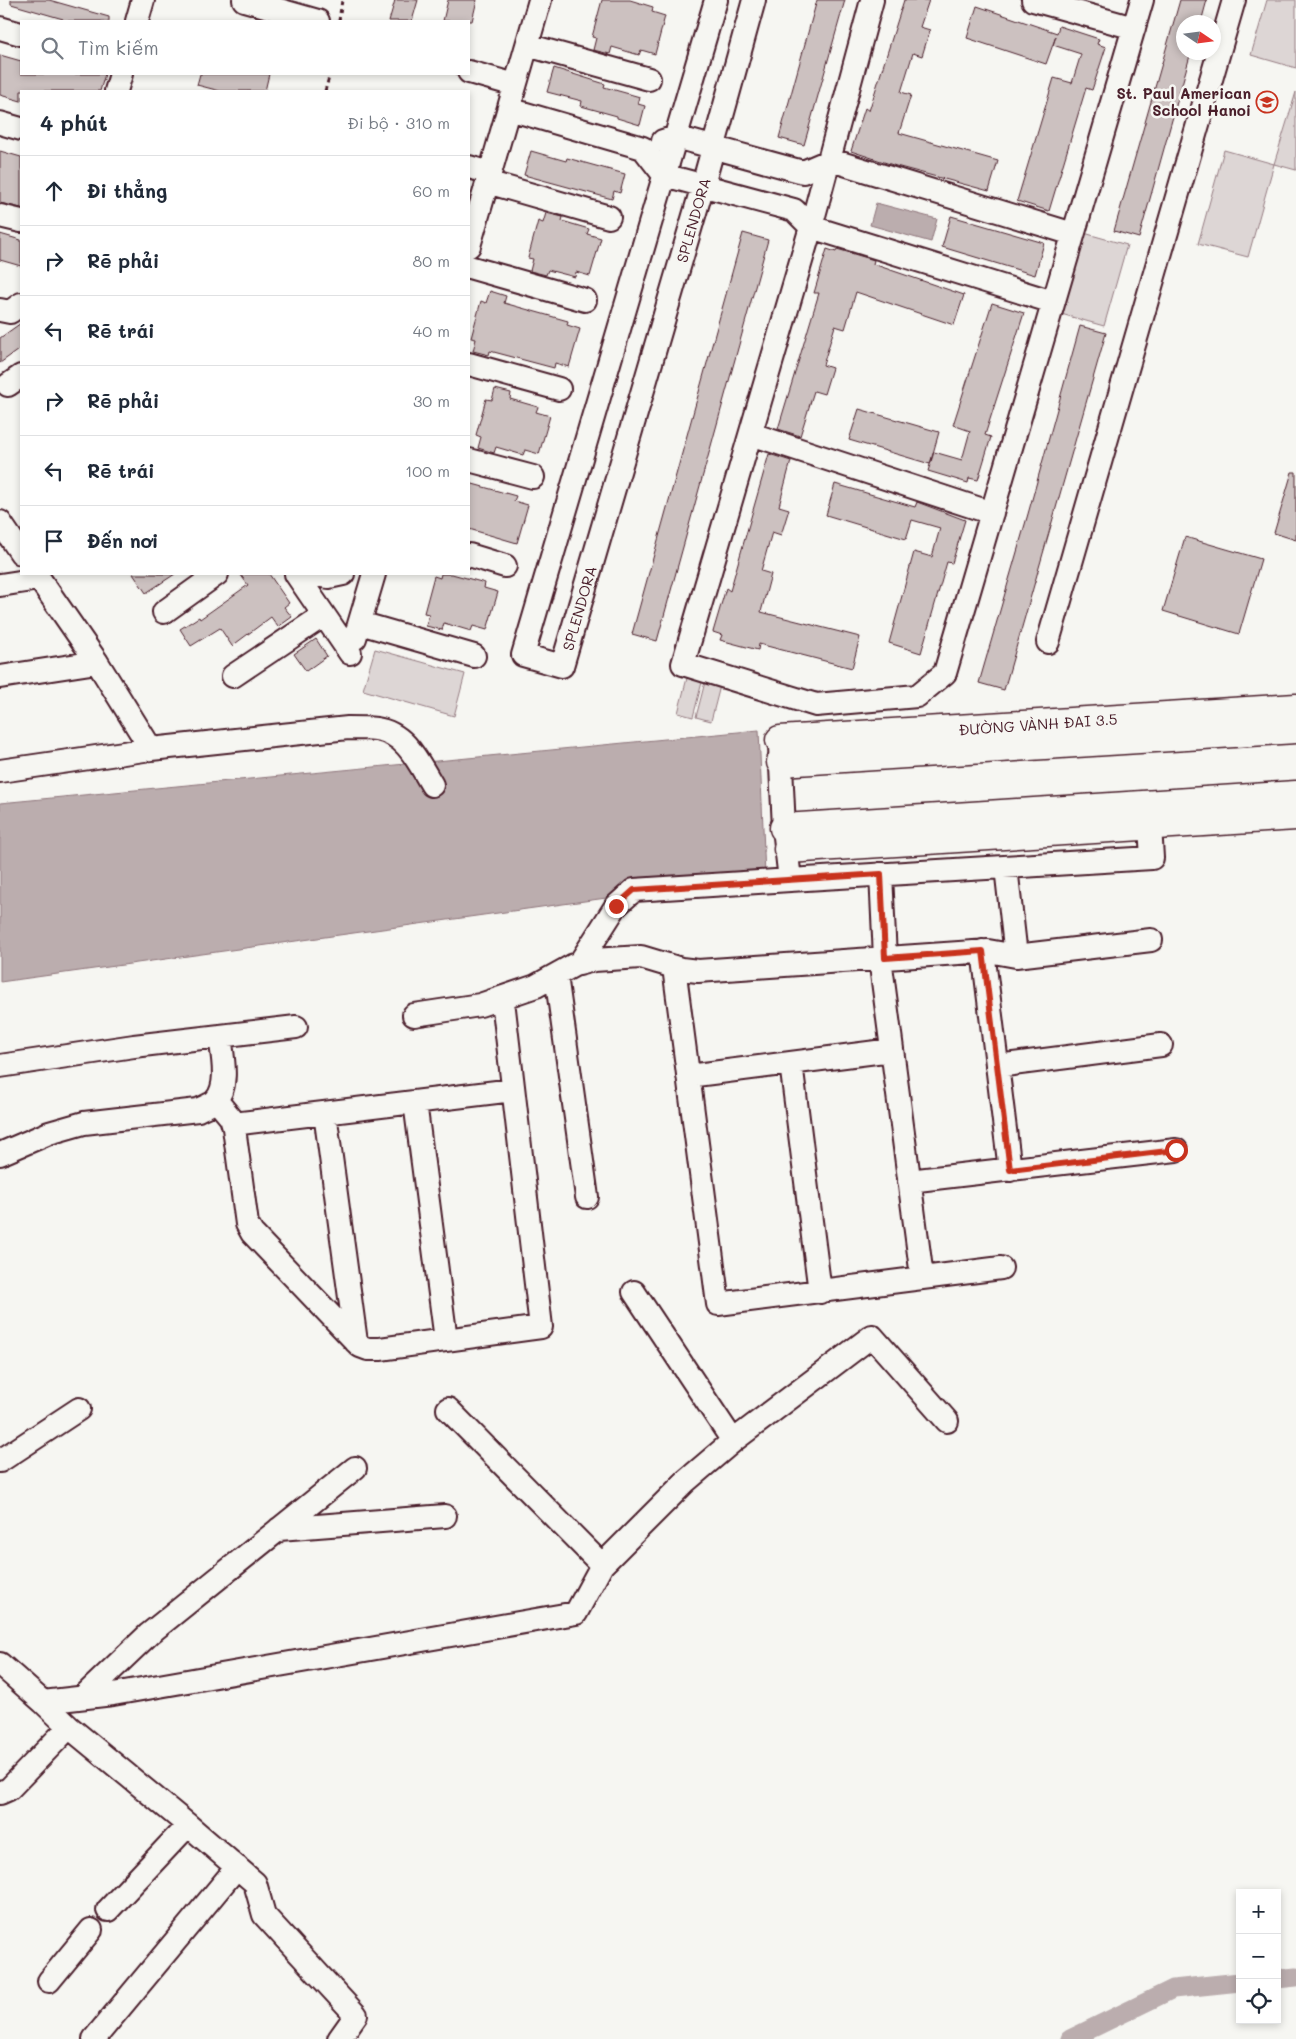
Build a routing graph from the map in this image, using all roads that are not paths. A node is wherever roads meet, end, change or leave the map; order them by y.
1 (143, 0) edge
2 (244, 0) edge
3 (540, 0) edge
4 (716, 0) edge
5 (754, 0) edge
6 (872, 0) edge
7 (1033, 0) edge
8 (1142, 0) edge
9 (1234, 0) edge
10 (137, 20) edge
11 (314, 20) edge
12 (0, 28) edge
13 (1134, 28) junction
14 (20, 34) edge
15 (527, 45) junction
16 (470, 72) edge
17 (649, 79) dead end
18 (516, 85) junction
19 (509, 109) junction
20 (0, 123) edge
21 (20, 129) edge
22 (676, 136) junction
23 (714, 146) junction
24 (643, 148) junction
25 (829, 161) junction
26 (482, 174) edge
27 (664, 175) junction
28 (703, 185) junction
29 (0, 216) edge
30 (609, 217) dead end
31 (20, 221) edge
32 (812, 227) junction
33 (1073, 234) junction
34 (470, 240) edge
35 (470, 267) edge
36 (585, 300) dead end
37 (1053, 302) junction
38 (20, 305) edge
39 (0, 310) edge
40 (470, 364) edge
41 (559, 389) dead end
42 (750, 434) junction
43 (470, 460) edge
44 (533, 477) dead end
45 (992, 513) junction
46 (0, 522) edge
47 (20, 552) edge
48 (470, 555) edge
49 (505, 566) dead end
50 (216, 575) edge
51 (297, 575) edge
52 (315, 575) edge
53 (339, 575) edge
54 (374, 575) edge
55 (37, 576) edge
56 (0, 585) edge
57 (164, 612) dead end
58 (324, 615) junction
59 (360, 623) junction
60 (1048, 642) dead end
61 (474, 656) dead end
62 (96, 662) junction
63 (233, 676) dead end
64 (0, 677) edge
65 (1296, 708) edge
66 (1296, 729) edge
67 (151, 749) junction
68 (781, 751) junction
69 (0, 771) edge
70 (432, 785) dead end
71 (1296, 795) edge
72 (1296, 816) edge
73 (1150, 826) junction
74 (786, 838) junction
75 (1006, 867) junction
76 (881, 874) junction
77 (790, 880) junction
78 (1151, 940) dead end
79 (983, 951) junction
80 (1016, 956) junction
81 (883, 958) junction
82 (579, 964) junction
83 (674, 967) junction
84 (556, 976) junction
85 (504, 1009) dead end
86 (414, 1015) dead end
87 (296, 1027) dead end
88 (220, 1036) junction
89 (1161, 1045) dead end
90 (892, 1050) junction
91 (791, 1063) junction
92 (0, 1066) edge
93 (997, 1066) junction
94 (688, 1076) junction
95 (513, 1090) junction
96 (216, 1100) junction
97 (415, 1102) junction
98 (325, 1113) junction
99 (233, 1124) junction
100 (1176, 1150) dead end
101 (0, 1154) edge
102 (1010, 1170) junction
103 (910, 1181) junction
104 (587, 1196) dead end
105 (1001, 1268) dead end
106 (922, 1277) junction
107 (634, 1292) dead end
108 (820, 1292) junction
109 (446, 1340) junction
110 (356, 1342) junction
111 (79, 1409) dead end
112 (448, 1409) dead end
113 (947, 1421) dead end
114 (733, 1441) junction
115 (0, 1461) edge
116 (355, 1468) dead end
117 (445, 1516) dead end
118 (279, 1529) junction
119 (602, 1565) junction
120 (0, 1664) edge
121 (83, 1698) junction
122 (43, 1702) junction
123 (69, 1727) junction
124 (0, 1793) edge
125 (188, 1825) junction
126 (237, 1867) junction
127 (108, 1910) dead end
128 (91, 1930) dead end
129 (49, 1981) dead end
130 (94, 2039) edge
131 (339, 2039) edge

1 - 10 street
2 - 11 street
3 - 15 street
4 - 22 street, SPLENDORA
5 - 23 street, SPLENDORA
6 - 25 street
7 - 13 street
8 - 13 street
9 - 60 street
12 - 14 street
13 - 33 street
15 - 17 street
15 - 18 street
16 - 18 street
18 - 19 street
19 - 24 street
19 - 26 street
20 - 21 street
22 - 23 street
22 - 24 street
22 - 27 street, SPLENDORA
23 - 25 street
23 - 28 street, SPLENDORA
24 - 27 street
25 - 32 street
25 - 33 street
26 - 30 street
26 - 34 street
27 - 28 street
27 - 28 street, SPLENDORA
28 - 32 street
29 - 31 street
32 - 37 street
32 - 42 street
33 - 37 street
35 - 36 street
37 - 45 street
38 - 39 street
40 - 41 street
42 - 45 street
42 - 45 street
43 - 44 street
46 - 47 street
48 - 49 street
50 - 57 street
51 - 58 street
52 - 53 street
54 - 59 street
55 - 56 street
55 - 62 street
58 - 59 street
58 - 63 street
59 - 61 street
62 - 64 street
62 - 67 street
65 - 68 main road, ĐƯỜNG VÀNH ĐAI 3.5
66 - 68 main road, ĐƯỜNG VÀNH ĐAI 3.5
67 - 69 street
67 - 70 street
68 - 74 street
71 - 74 main road
72 - 73 main road
73 - 74 main road
73 - 75 street
74 - 77 street
75 - 76 street
75 - 80 street
76 - 77 street
76 - 81 street
77 - 82 street
78 - 80 street
79 - 80 street
79 - 81 street
79 - 93 street
81 - 83 street
81 - 90 street
82 - 83 street
82 - 84 street
83 - 94 street
84 - 86 street
84 - 104 street
85 - 95 street
87 - 88 street
88 - 92 street
88 - 96 street
89 - 93 street
90 - 91 street
90 - 103 street
91 - 94 street
91 - 108 street
93 - 102 street
94 - 108 street
95 - 97 street
95 - 109 street
96 - 99 street
96 - 101 street
97 - 98 street
97 - 109 street
98 - 99 street
98 - 110 street
99 - 110 street
100 - 102 street
102 - 103 street
103 - 106 street
105 - 106 street
106 - 108 street
107 - 114 street
109 - 110 street
111 - 115 street
112 - 119 street
113 - 114 street
114 - 119 street
116 - 118 street
117 - 118 street
118 - 121 street
119 - 121 street
120 - 122 street
121 - 122 street
122 - 123 street
123 - 124 street
123 - 125 street
125 - 126 street
125 - 127 street
126 - 130 street
126 - 131 street
128 - 129 street

